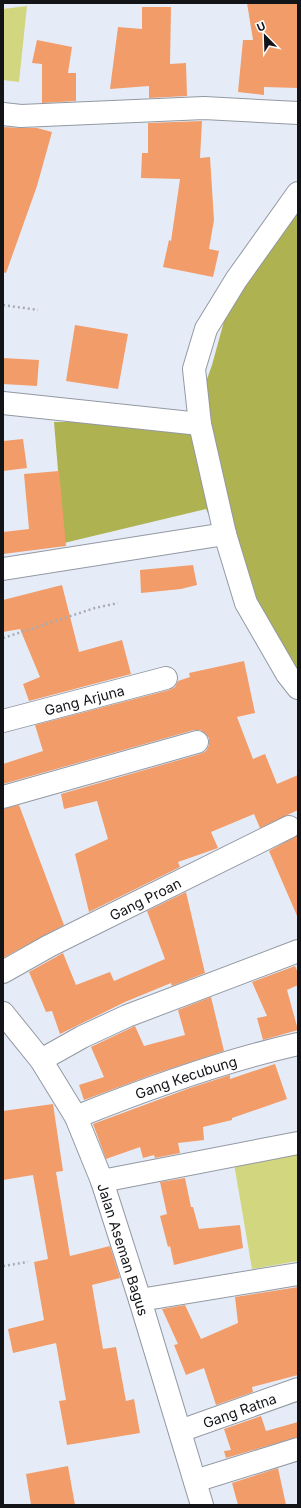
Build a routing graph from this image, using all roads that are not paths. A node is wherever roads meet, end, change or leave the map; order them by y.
1 (298, 113) edge
2 (3, 114) edge
3 (298, 193) edge
4 (3, 403) edge
5 (200, 424) junction
6 (224, 534) junction
7 (3, 569) edge
8 (166, 678) dead end
9 (298, 688) edge
10 (3, 722) edge
11 (197, 742) dead end
12 (3, 797) edge
13 (289, 827) dead end
14 (298, 952) edge
15 (3, 972) edge
16 (3, 1013) edge
17 (298, 1044) edge
18 (41, 1060) junction
19 (76, 1117) junction
20 (298, 1143) edge
21 (102, 1181) junction
22 (298, 1274) edge
23 (140, 1300) junction
24 (298, 1389) edge
25 (180, 1431) junction
26 (298, 1449) edge
27 (195, 1481) junction
28 (202, 1505) edge

1 - 2 street
3 - 5 street
4 - 5 street
5 - 6 street
6 - 7 street
6 - 9 street
8 - 10 street, Gang Arjuna
11 - 12 street
13 - 15 street, Gang Proan
14 - 18 street
16 - 18 street, Jalan Aseman Bagus
17 - 19 street, Gang Kecubung
18 - 19 street, Jalan Aseman Bagus
19 - 21 street, Jalan Aseman Bagus
20 - 21 street
21 - 23 street, Jalan Aseman Bagus
22 - 23 street
23 - 25 street, Jalan Aseman Bagus
24 - 25 street, Gang Ratna
25 - 27 street, Jalan Aseman Bagus
26 - 27 street
27 - 28 street, Jalan Aseman Bagus

